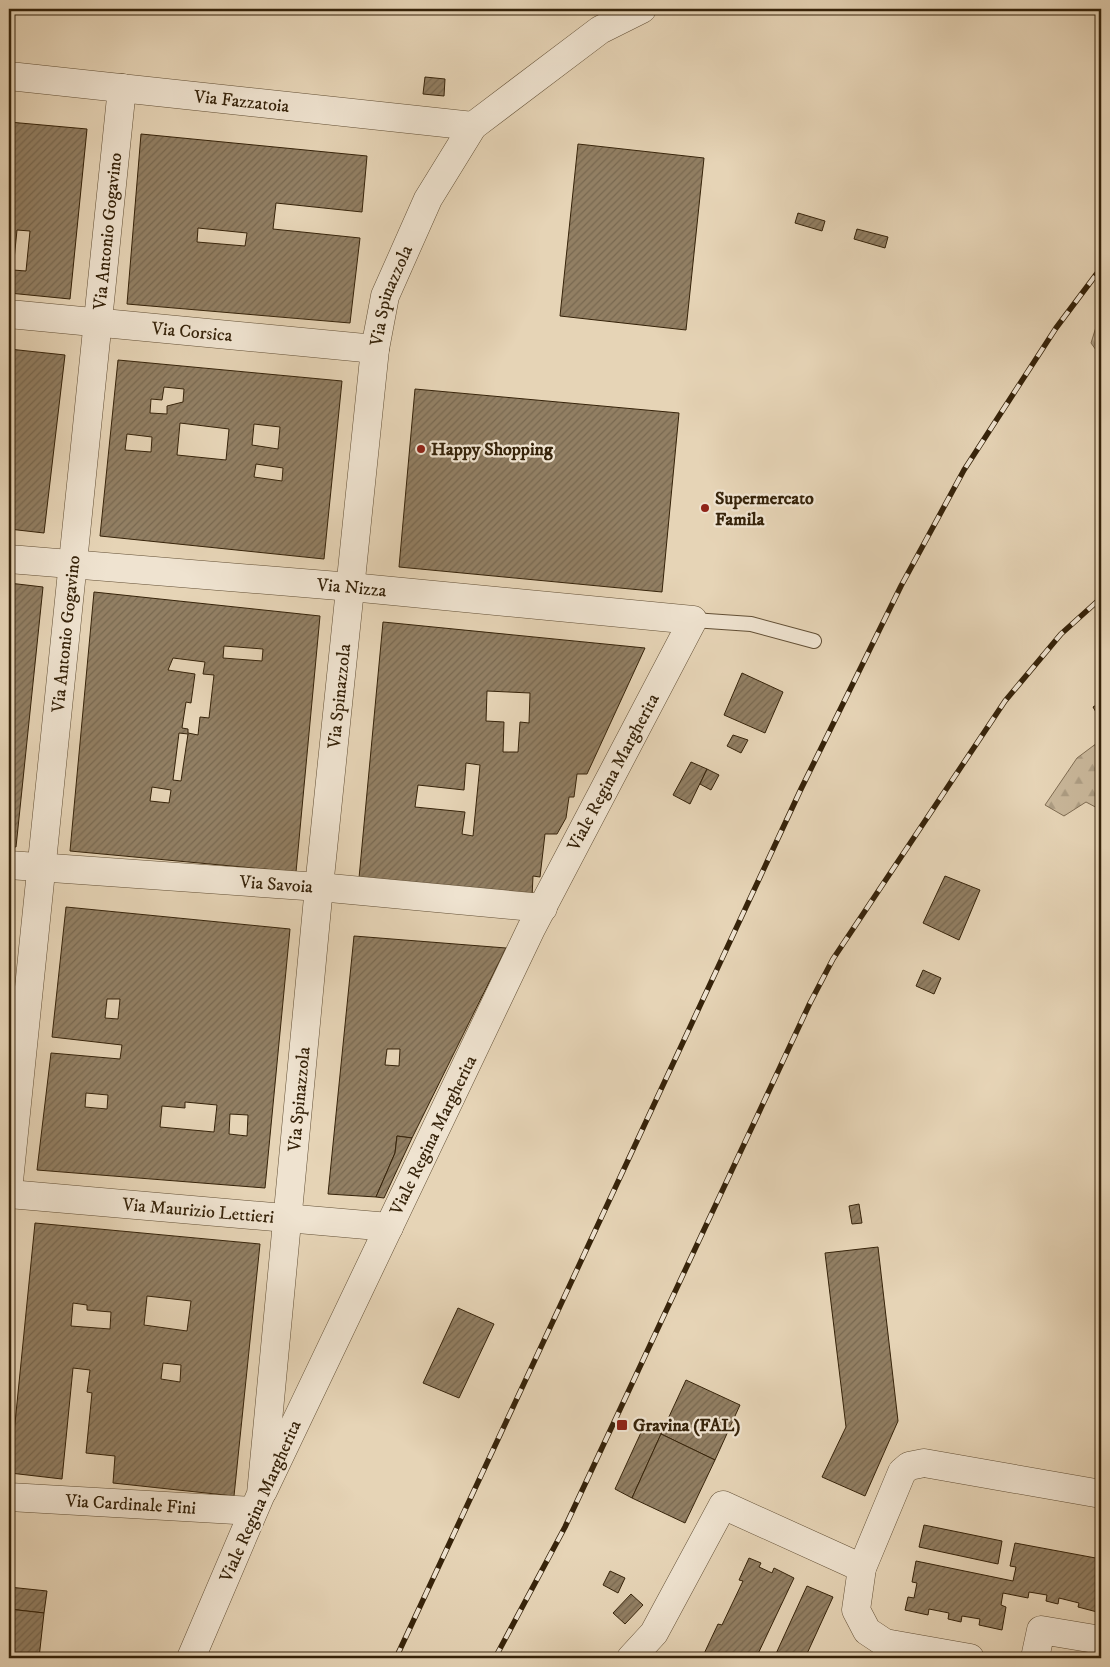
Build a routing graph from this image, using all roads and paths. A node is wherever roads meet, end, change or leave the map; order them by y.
1 (642, 9) edge
2 (9, 76) edge
3 (122, 88) junction
4 (473, 126) junction
5 (9, 314) edge
6 (97, 322) junction
7 (375, 349) junction
8 (9, 559) edge
9 (72, 564) junction
10 (351, 587) junction
11 (693, 620) junction
12 (814, 641) dead end
13 (9, 865) edge
14 (41, 867) junction
15 (319, 887) junction
16 (542, 908) junction
17 (9, 1181) edge
18 (9, 1194) edge
19 (287, 1218) junction
20 (389, 1227) junction
21 (1101, 1494) edge
22 (9, 1498) edge
23 (257, 1503) junction
24 (862, 1568) junction
25 (1101, 1640) edge
26 (195, 1657) edge
27 (631, 1658) edge
28 (970, 1658) edge
29 (1035, 1658) edge

1 - 4 street, Via Spinazzola
2 - 3 street, Via Fazzatoia
3 - 4 street, Via Fazzatoia
3 - 6 street, Via Antonio Gogavino
4 - 7 street, Via Spinazzola
5 - 6 street, Via Corsica
6 - 7 street, Via Corsica
6 - 9 street, Via Antonio Gogavino
7 - 10 street, Via Spinazzola
8 - 9 street, Via Nizza
9 - 10 street, Via Nizza
9 - 14 street, Via Antonio Gogavino
10 - 11 street, Via Nizza
10 - 15 street, Via Spinazzola
11 - 12 lane
11 - 16 street, Viale Regina Margherita
13 - 14 street, Via Savoia
14 - 15 street, Via Savoia
14 - 17 street, Via Antonio Gogavino
15 - 16 street, Via Savoia
15 - 19 street, Via Spinazzola
16 - 20 street, Viale Regina Margherita
18 - 19 street, Via Maurizio Lettieri
19 - 20 street, Via Maurizio Lettieri
19 - 23 street, Via Spinazzola
20 - 23 street, Viale Regina Margherita
21 - 24 street
22 - 23 street, Via Cardinale Fini
23 - 26 street, Viale Regina Margherita
24 - 27 street
24 - 28 street
25 - 29 street

